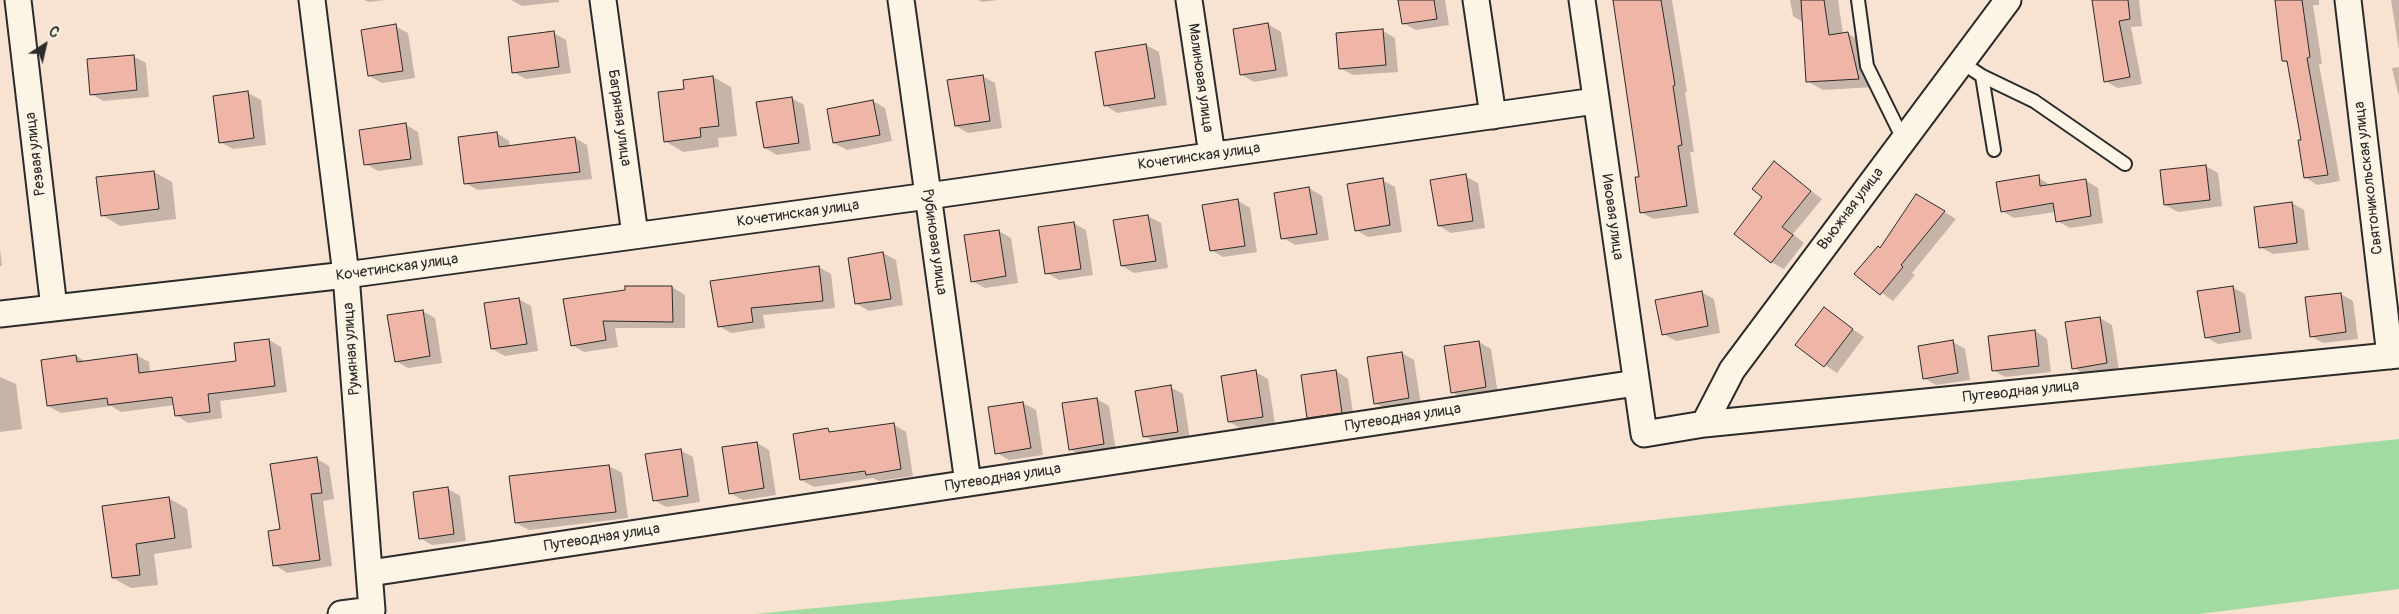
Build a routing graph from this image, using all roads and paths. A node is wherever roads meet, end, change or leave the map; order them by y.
1 (18, 0) edge
2 (312, 0) edge
3 (603, 0) edge
4 (900, 0) edge
5 (1189, 0) edge
6 (1476, 0) edge
7 (1582, 0) edge
8 (1858, 0) edge
9 (2008, 0) edge
10 (2348, 0) edge
11 (1960, 62) junction
12 (1982, 76) junction
13 (1595, 101) junction
14 (1492, 116) junction
15 (1903, 139) junction
16 (1994, 150) dead end
17 (1212, 156) junction
18 (2125, 164) dead end
19 (928, 196) junction
20 (635, 235) junction
21 (346, 275) junction
22 (54, 308) junction
23 (0, 314) edge
24 (2395, 356) edge
25 (1636, 383) junction
26 (1704, 424) junction
27 (1644, 434) joint
28 (968, 483) junction
29 (370, 573) junction
30 (341, 614) edge

1 - 22 street, Резвая улица
2 - 21 street, Румяная улица
3 - 20 street, Багряная улица
4 - 19 street, Рубиновая улица
5 - 17 street, Малиновая улица
6 - 14 street
7 - 13 street, Ивовая улица
8 - 15 lane
9 - 11 street, Вьюжная улица
10 - 24 street, Святоникольская улица
11 - 12 lane
11 - 15 street, Вьюжная улица
12 - 16 lane
12 - 18 lane
13 - 14 street, Кочетинская улица
13 - 25 street, Ивовая улица
14 - 17 street, Кочетинская улица
15 - 26 street, Вьюжная улица
17 - 19 street, Кочетинская улица
19 - 20 street, Кочетинская улица
19 - 28 street, Рубиновая улица
20 - 21 street, Кочетинская улица
21 - 22 street, Кочетинская улица
21 - 29 street, Румяная улица
22 - 23 street, Кочетинская улица
24 - 26 street, Путеводная улица
25 - 27 street, Ивовая улица
25 - 28 street, Путеводная улица
26 - 27 street, Путеводная улица
28 - 29 street, Путеводная улица
29 - 30 street, Румяная улица

